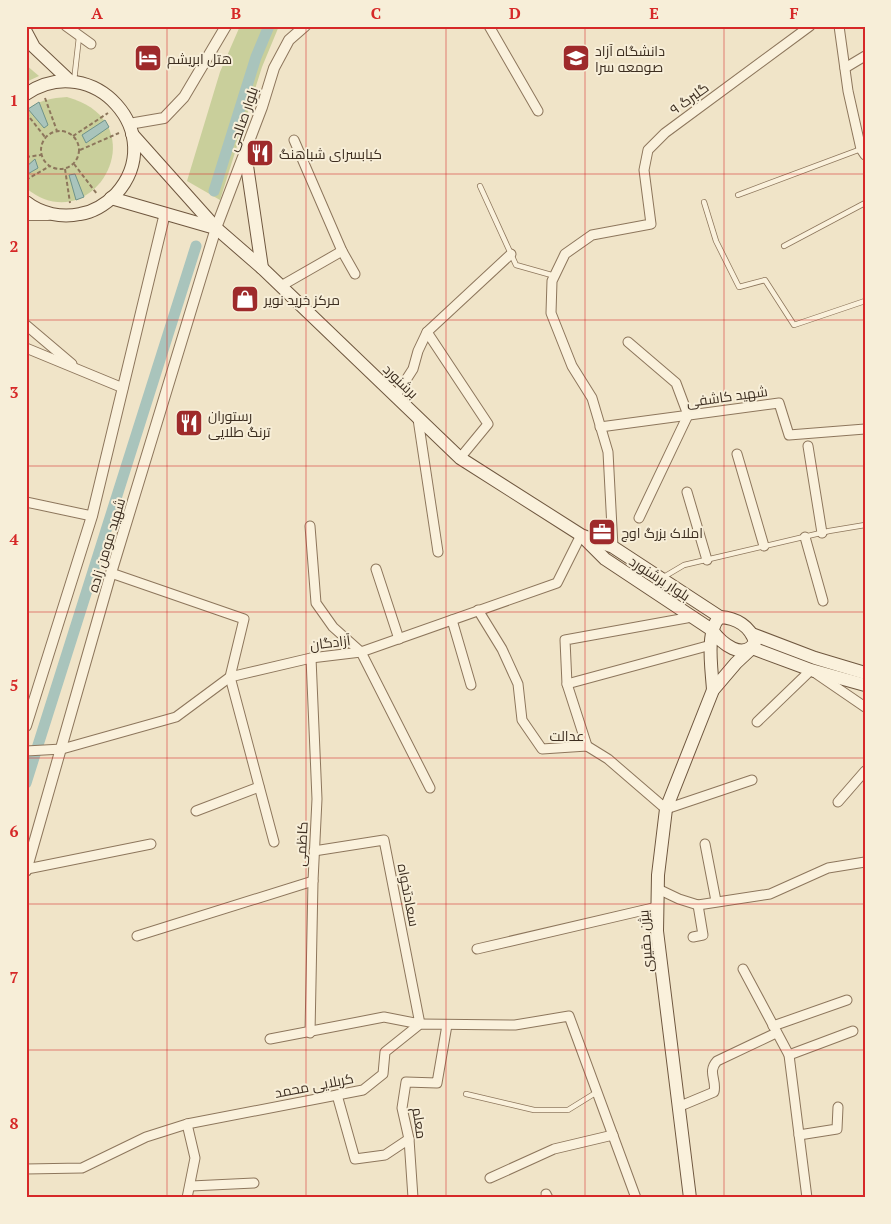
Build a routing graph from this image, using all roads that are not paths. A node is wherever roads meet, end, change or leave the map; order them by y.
1 (66, 26) edge
2 (226, 26) edge
3 (305, 26) edge
4 (488, 26) edge
5 (810, 26) edge
6 (839, 26) edge
7 (26, 32) edge
8 (79, 36) junction
9 (91, 44) dead end
10 (865, 56) edge
11 (845, 68) junction
12 (72, 81) junction
13 (26, 94) edge
14 (538, 111) dead end
15 (130, 129) junction
16 (294, 140) dead end
17 (245, 152) junction
18 (863, 152) edge
19 (480, 186) dead end
20 (738, 195) dead end
21 (108, 201) junction
22 (26, 202) edge
23 (704, 202) dead end
24 (865, 203) edge
25 (165, 213) junction
26 (26, 215) edge
27 (67, 216) junction
28 (216, 228) junction
29 (784, 246) dead end
30 (342, 251) junction
31 (511, 254) junction
32 (262, 268) junction
33 (355, 274) dead end
34 (554, 276) junction
35 (281, 286) junction
36 (865, 301) edge
37 (26, 325) edge
38 (428, 332) junction
39 (628, 342) dead end
40 (26, 348) edge
41 (77, 369) junction
42 (122, 388) junction
43 (395, 397) junction
44 (688, 415) junction
45 (418, 419) junction
46 (600, 427) junction
47 (865, 429) edge
48 (808, 446) dead end
49 (737, 454) dead end
50 (460, 458) junction
51 (686, 492) dead end
52 (26, 502) edge
53 (92, 516) junction
54 (640, 518) dead end
55 (865, 525) edge
56 (310, 526) dead end
57 (822, 533) junction
58 (581, 535) junction
59 (805, 537) junction
60 (764, 546) junction
61 (613, 547) junction
62 (438, 552) dead end
63 (707, 560) junction
64 (376, 569) dead end
65 (111, 573) junction
66 (661, 579) junction
67 (823, 600) dead end
68 (478, 610) junction
69 (692, 617) junction
70 (720, 617) junction
71 (452, 620) junction
72 (712, 630) junction
73 (752, 634) junction
74 (399, 639) junction
75 (711, 645) junction
76 (752, 648) junction
77 (361, 652) junction
78 (311, 658) junction
79 (811, 670) junction
80 (865, 673) edge
81 (230, 677) junction
82 (567, 684) junction
83 (471, 685) dead end
84 (865, 685) edge
85 (713, 690) junction
86 (865, 707) edge
87 (757, 722) dead end
88 (26, 726) edge
89 (587, 746) junction
90 (62, 749) junction
91 (29, 751) edge
92 (865, 770) edge
93 (752, 780) dead end
94 (259, 787) junction
95 (430, 788) dead end
96 (838, 802) dead end
97 (666, 809) junction
98 (196, 811) dead end
99 (274, 842) dead end
100 (151, 844) dead end
101 (705, 844) dead end
102 (314, 852) junction
103 (865, 862) edge
104 (27, 870) edge
105 (313, 880) junction
106 (658, 889) junction
107 (716, 901) junction
108 (698, 905) junction
109 (657, 908) junction
110 (137, 936) dead end
111 (692, 937) dead end
112 (477, 949) dead end
113 (743, 969) dead end
114 (847, 1000) dead end
115 (420, 1024) junction
116 (447, 1024) junction
117 (774, 1029) junction
118 (853, 1031) dead end
119 (310, 1033) junction
120 (270, 1039) dead end
121 (789, 1055) junction
122 (597, 1092) junction
123 (466, 1094) dead end
124 (337, 1095) junction
125 (678, 1107) junction
126 (838, 1107) dead end
127 (187, 1124) junction
128 (612, 1134) junction
129 (799, 1135) junction
130 (409, 1139) junction
131 (26, 1169) edge
132 (490, 1178) dead end
133 (254, 1183) dead end
134 (191, 1186) junction
135 (187, 1198) edge
136 (413, 1198) edge
137 (636, 1198) edge
138 (690, 1198) edge
139 (807, 1198) edge

1 - 8 street
2 - 15 street
3 - 17 street, بلوار صالحی
4 - 14 street
5 - 34 street, گلبرگ ۹
6 - 11 street
7 - 12 main road
8 - 9 street
8 - 12 lane
10 - 11 street
11 - 18 street
12 - 13 main road
12 - 15 main road, برشنورد
15 - 21 main road
15 - 28 main road, برشنورد
16 - 30 street
17 - 28 street, بلوار صالحی
17 - 32 main road
18 - 20 lane
19 - 31 lane
21 - 25 main road, برشنورد
21 - 27 main road
22 - 27 main road
23 - 36 lane
24 - 29 lane
25 - 28 main road, برشنورد
25 - 42 street
26 - 27 street
28 - 32 main road, برشنورد
28 - 65 street, شهید مومن زاده
30 - 33 street
30 - 35 street
31 - 34 lane
31 - 38 street
32 - 35 main road, برشنورد
34 - 46 street
35 - 43 main road, برشنورد
37 - 41 street
38 - 43 street
38 - 50 street
39 - 44 street
40 - 41 street
41 - 42 street
42 - 53 street
43 - 45 main road, برشنورد
44 - 46 street, شهید کاشفی
44 - 47 street, شهید کاشفی
44 - 54 street
45 - 50 main road, برشنورد
45 - 62 street
46 - 61 street
48 - 57 street
49 - 60 street
50 - 58 main road, برشنورد
51 - 63 street
52 - 53 street
53 - 88 street
55 - 57 lane
56 - 77 street
57 - 59 lane
58 - 61 main road, بلوار برشنورد
58 - 68 street, آزادگان
58 - 69 main road, بلوار برشنورد
59 - 60 lane
59 - 67 street
60 - 63 lane
61 - 66 main road, بلوار برشنورد
63 - 66 lane
64 - 74 street
65 - 81 street
65 - 90 street, شهید مومن زاده
66 - 70 main road, بلوار برشنورد
68 - 71 street, آزادگان
68 - 89 street, عدالت
69 - 72 main road, بلوار برشنورد
69 - 82 street
70 - 72 main road
70 - 73 main road, بلوار برشنورد
71 - 74 street, آزادگان
71 - 83 street
72 - 75 main road
72 - 76 main road, بلوار برشنورد
73 - 76 main road
73 - 80 main road
74 - 77 street, آزادگان
75 - 82 street
75 - 85 main road
76 - 79 main road
76 - 85 main road
77 - 78 street, آزادگان
77 - 95 street
78 - 81 street, آزادگان
78 - 102 street, کاظمی
79 - 84 main road
79 - 86 street
79 - 87 street
81 - 90 street, آزادگان
81 - 94 street
82 - 89 street
85 - 97 main road, بیژن حقیری
89 - 97 street, عدالت
90 - 91 street, آزادگان
90 - 104 street, شهید مومن زاده
92 - 96 street
93 - 97 street
94 - 98 street
94 - 99 street
97 - 106 main road, بیژن حقیری
100 - 104 street
101 - 107 street
102 - 105 street, کاظمی
102 - 115 street, سعادتخواه
103 - 107 street
105 - 110 street
105 - 119 street, کاظمی
106 - 108 street
106 - 109 main road, بیژن حقیری
107 - 108 street
108 - 111 street
109 - 112 street
109 - 125 main road, بیژن حقیری
113 - 117 street
114 - 117 street
115 - 116 street
115 - 119 street
115 - 124 street, کربلایی محمد
116 - 122 street
116 - 130 street, معلم
117 - 121 street
117 - 125 street
118 - 121 street
119 - 120 street
121 - 129 street
122 - 123 lane
122 - 128 street
124 - 127 street, کربلایی محمد
124 - 130 street
125 - 138 main road, بیژن حقیری
126 - 129 street
127 - 131 street, کربلایی محمد
127 - 134 street
128 - 132 street
128 - 137 street
129 - 139 street
130 - 136 street, معلم
133 - 134 street
134 - 135 street

